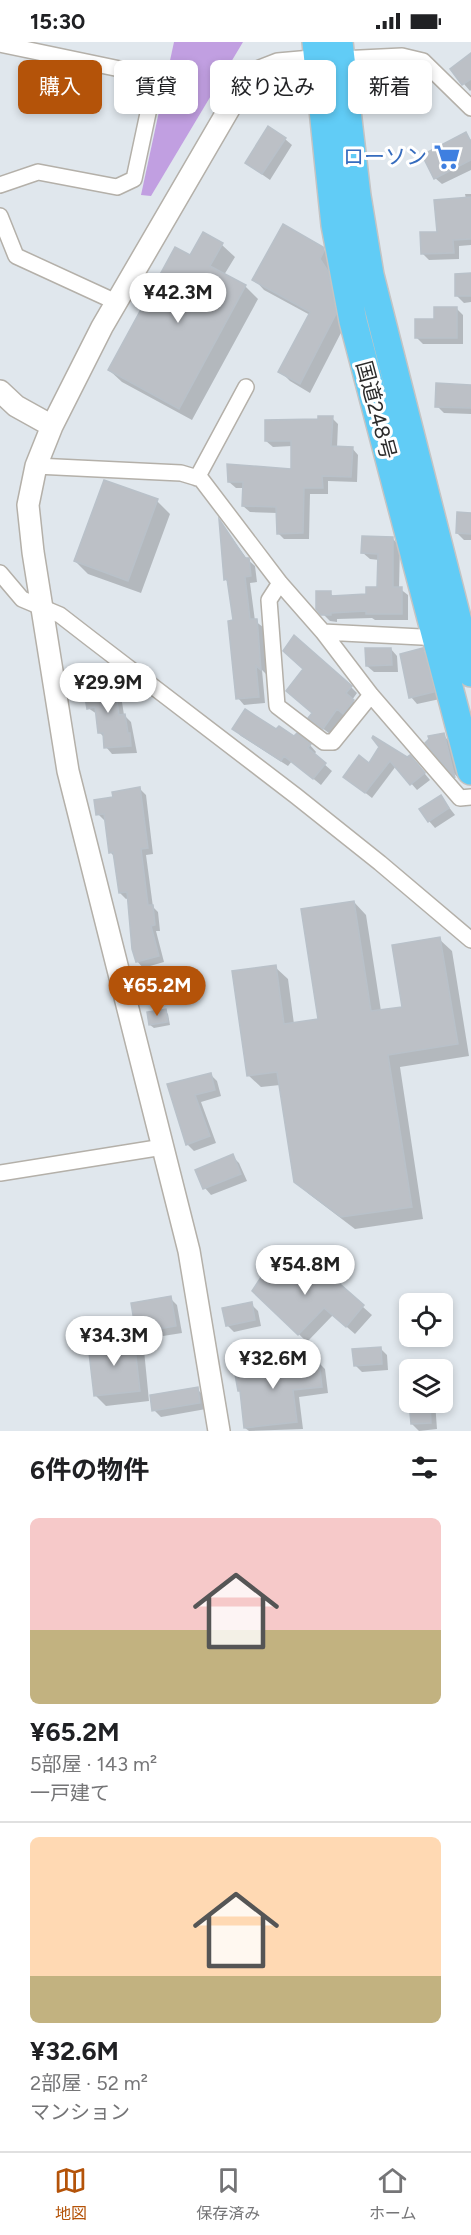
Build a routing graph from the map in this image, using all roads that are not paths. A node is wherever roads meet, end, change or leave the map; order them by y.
1 (0, 44) edge
2 (328, 51) edge
3 (471, 108) edge
4 (0, 185) edge
5 (0, 216) edge
6 (116, 302) junction
7 (246, 387) dead end
8 (0, 391) edge
9 (8, 408) edge
10 (52, 426) junction
11 (36, 466) junction
12 (199, 478) junction
13 (0, 573) edge
14 (280, 583) junction
15 (42, 608) junction
16 (323, 632) junction
17 (457, 640) edge
18 (471, 673) edge
19 (371, 695) junction
20 (471, 771) edge
21 (471, 797) edge
22 (471, 940) edge
23 (163, 1147) junction
24 (0, 1173) edge
25 (219, 1431) edge

1 - 4 street
2 - 3 street
2 - 6 street
2 - 17 highway, 国道248号
5 - 6 street
6 - 10 street
7 - 12 street
8 - 9 street
9 - 10 street
10 - 11 street
11 - 12 street
11 - 15 street
12 - 14 street
13 - 15 street
14 - 16 street
14 - 19 street
15 - 22 street
15 - 23 street
16 - 17 street
16 - 19 street
17 - 18 highway, 国道248号
17 - 20 highway, 国道248号
19 - 21 street
23 - 24 street
23 - 25 street

